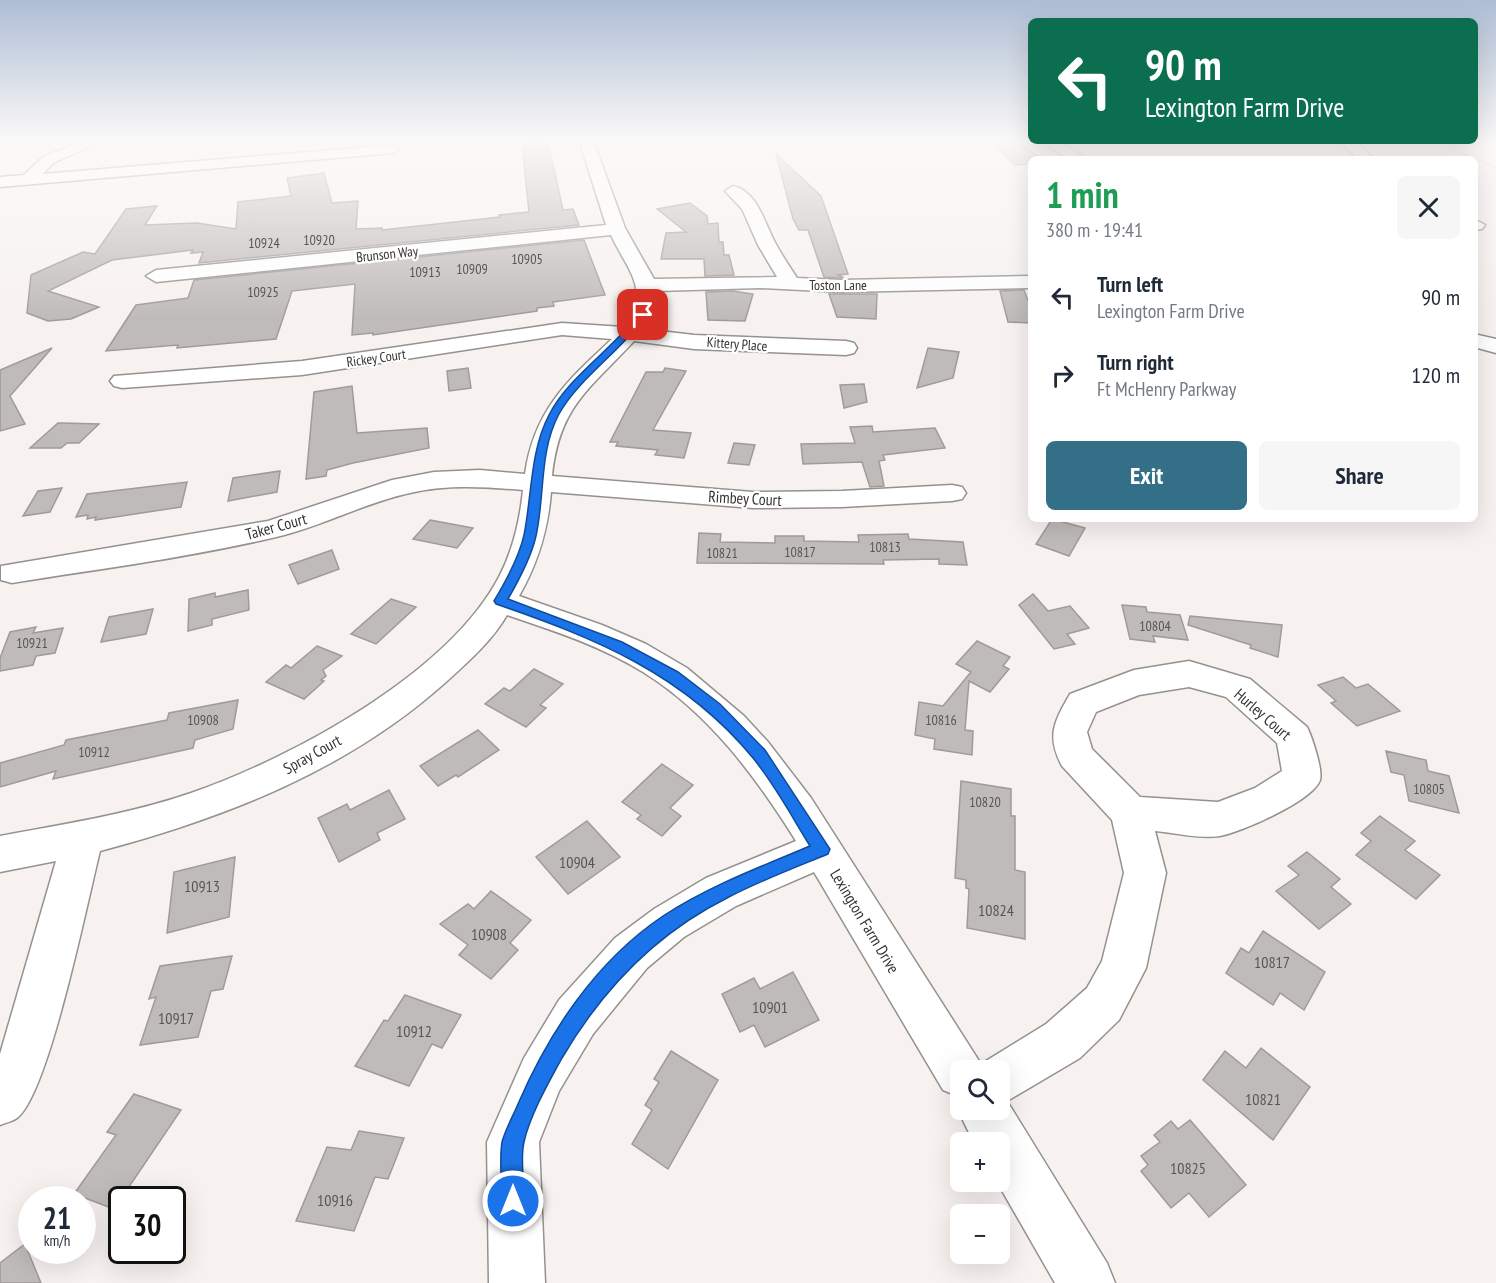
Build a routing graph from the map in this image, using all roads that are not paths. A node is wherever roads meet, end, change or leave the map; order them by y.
1 (607, 200) edge
2 (743, 200) edge
3 (617, 230) junction
4 (156, 276) dead end
5 (1028, 282) edge
6 (791, 284) junction
7 (646, 285) junction
8 (629, 334) junction
9 (1478, 341) edge
10 (1496, 346) edge
11 (846, 348) dead end
12 (122, 381) dead end
13 (538, 482) junction
14 (952, 494) dead end
15 (12, 573) dead end
16 (500, 601) junction
17 (1130, 813) junction
18 (83, 838) junction
19 (822, 849) junction
20 (0, 854) edge
21 (952, 1060) edge
22 (1010, 1073) edge
23 (0, 1100) edge
24 (989, 1120) edge
25 (517, 1283) edge
26 (1087, 1283) edge

1 - 3 street
2 - 6 street
3 - 4 street, Brunson Way
3 - 7 street
5 - 6 street, Toston Lane
6 - 7 street, Toston Lane
7 - 8 street, Spray Court
8 - 11 street, Kittery Place
8 - 12 street, Rickey Court
8 - 13 street, Spray Court
9 - 10 street
13 - 14 street, Rimbey Court
13 - 15 street, Taker Court
13 - 16 street, Spray Court
16 - 18 street, Spray Court
16 - 19 street, Lexington Farm Drive
17 - 17 street, Hurley Court
17 - 22 street, Hurley Court
18 - 20 street, Spray Court
18 - 23 street
19 - 21 street, Lexington Farm Drive
19 - 25 street
24 - 26 street

